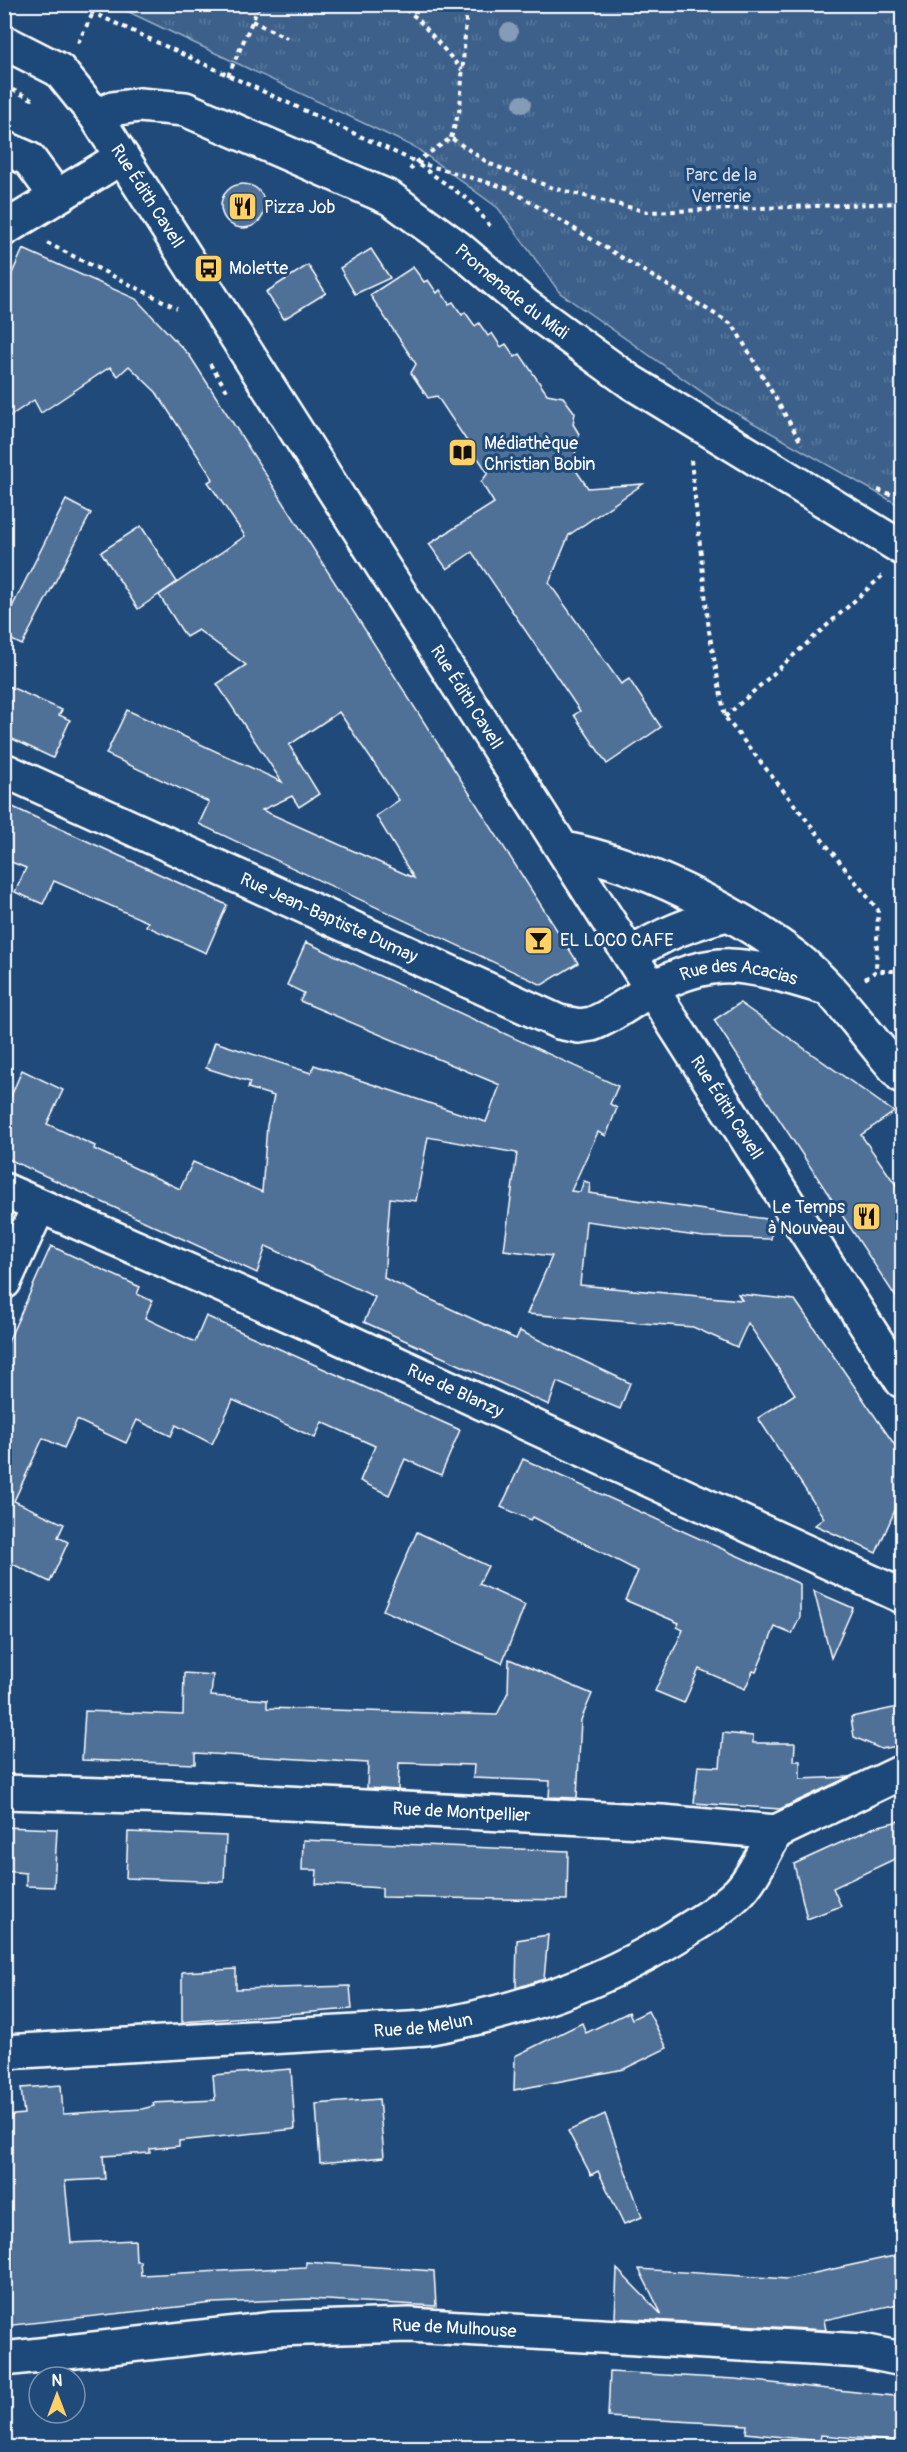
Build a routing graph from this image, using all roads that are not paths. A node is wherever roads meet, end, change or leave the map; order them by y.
1 (4, 42) edge
2 (96, 116) junction
3 (4, 148) edge
4 (123, 157) junction
5 (56, 196) junction
6 (4, 229) edge
7 (894, 561) edge
8 (4, 770) edge
9 (564, 849) junction
10 (727, 914) junction
11 (631, 955) junction
12 (652, 988) junction
13 (827, 988) junction
14 (903, 1076) edge
15 (4, 1190) edge
16 (39, 1206) junction
17 (4, 1282) edge
18 (903, 1381) edge
19 (903, 1596) edge
20 (903, 1772) edge
21 (4, 1792) edge
22 (776, 1832) junction
23 (4, 2052) edge
24 (4, 2359) edge
25 (903, 2359) edge

1 - 2 street, Rue Édith Cavell
2 - 4 street, Rue Édith Cavell
2 - 7 street, Promenade du Midi
3 - 5 street
4 - 5 street
4 - 9 street, Rue Édith Cavell
5 - 6 street
8 - 12 street, Rue Jean-Baptiste Dumay
9 - 10 street, Rue des Acacias
9 - 11 street, Rue Édith Cavell
10 - 11 street
10 - 13 street, Rue des Acacias
11 - 12 street, Rue Édith Cavell
12 - 13 street, Rue des Acacias
12 - 18 street, Rue Édith Cavell
13 - 14 street, Rue des Acacias
15 - 16 street, Rue de Blanzy
16 - 17 street
16 - 19 street, Rue de Blanzy
20 - 22 street
21 - 22 street, Rue de Montpellier
22 - 23 street, Rue de Melun
24 - 25 street, Rue de Mulhouse

